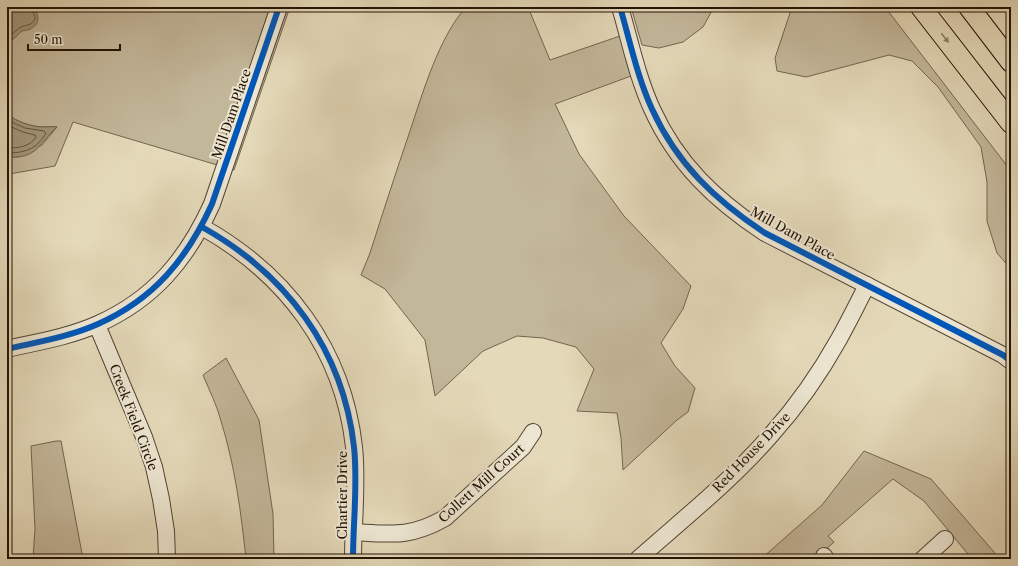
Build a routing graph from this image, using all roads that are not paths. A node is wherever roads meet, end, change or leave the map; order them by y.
1 (279, 7) edge
2 (620, 7) edge
3 (921, 7) edge
4 (968, 7) edge
5 (1011, 62) edge
6 (1011, 123) edge
7 (202, 226) junction
8 (867, 285) junction
9 (97, 325) junction
10 (7, 349) edge
11 (1011, 361) edge
12 (533, 432) dead end
13 (353, 532) junction
14 (945, 539) dead end
15 (167, 559) edge
16 (353, 559) edge
17 (638, 559) edge
18 (923, 559) edge

1 - 7 street, Mill Dam Place
2 - 8 street, Mill Dam Place
3 -> 6 main road
4 - 5 main road
7 - 9 street, Mill Dam Place
7 - 13 street, Chartier Drive
8 - 11 street, Mill Dam Place
8 - 17 street, Red House Drive
9 - 10 street, Mill Dam Place
9 - 15 street, Creek Field Circle
12 - 13 street, Collett Mill Court
13 - 16 street, Chartier Drive
14 - 18 street

